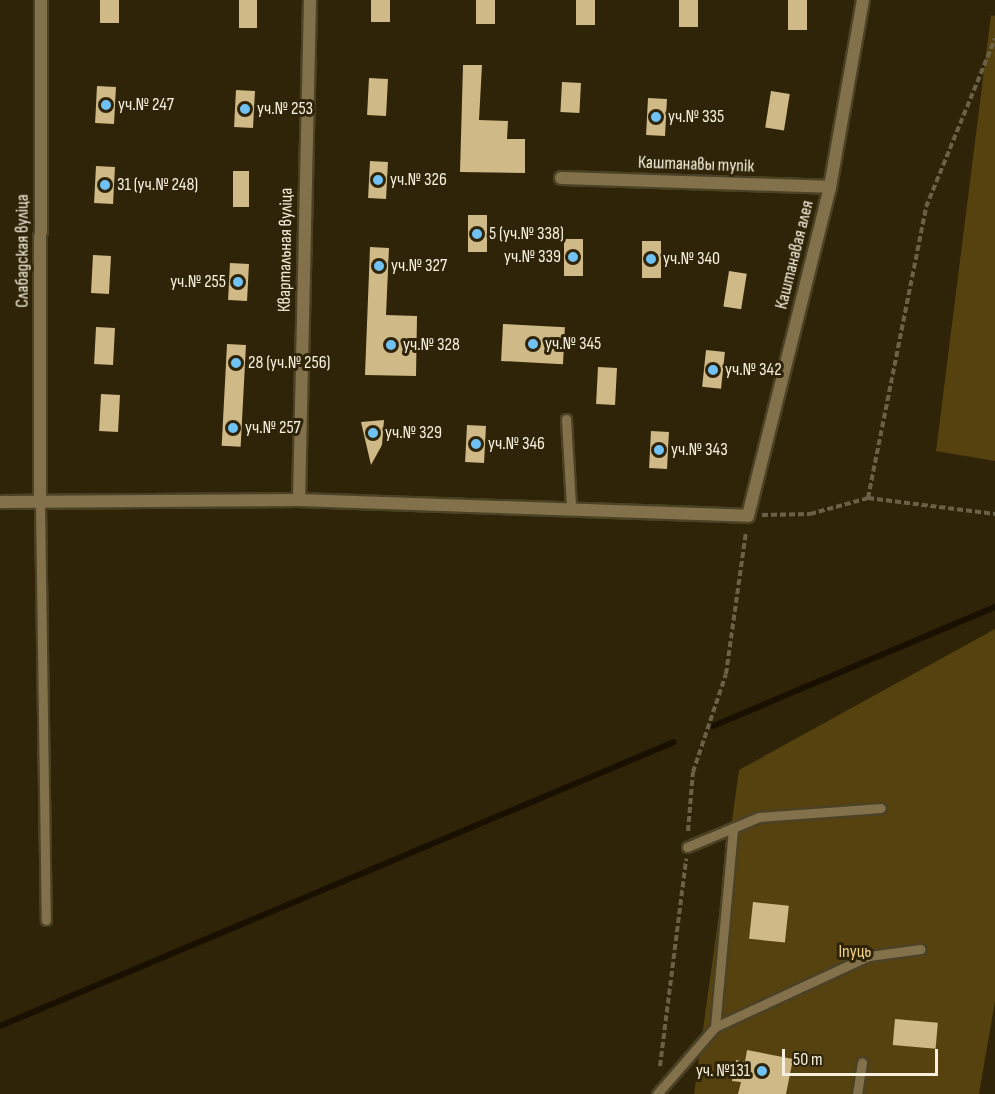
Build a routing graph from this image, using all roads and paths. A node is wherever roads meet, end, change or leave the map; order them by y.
1 (41, 0) edge
2 (310, 0) edge
3 (863, 0) edge
4 (995, 39) edge
5 (561, 178) dead end
6 (830, 187) junction
7 (566, 419) dead end
8 (868, 498) junction
9 (299, 500) junction
10 (0, 502) edge
11 (40, 502) junction
12 (571, 506) junction
13 (995, 514) edge
14 (748, 516) junction
15 (881, 808) dead end
16 (733, 828) junction
17 (687, 847) junction
18 (46, 920) dead end
19 (921, 949) dead end
20 (715, 1027) junction
21 (862, 1062) dead end
22 (660, 1070) dead end
23 (657, 1094) edge
24 (857, 1094) edge

1 - 11 street, Слабадская вуліца
2 - 9 street, Квартальная вуліца
3 - 6 street, Каштанавая алея
4 - 8 path
5 - 6 street, Каштанавы тупік
6 - 14 street, Каштанавая алея
7 - 12 lane
8 - 13 path
8 - 14 path
9 - 11 street
9 - 12 street
10 - 11 street
11 - 18 lane
12 - 14 street
14 - 17 path
15 - 16 lane
16 - 17 lane
16 - 20 lane
17 - 22 path
19 - 20 lane
20 - 23 lane
21 - 24 lane

